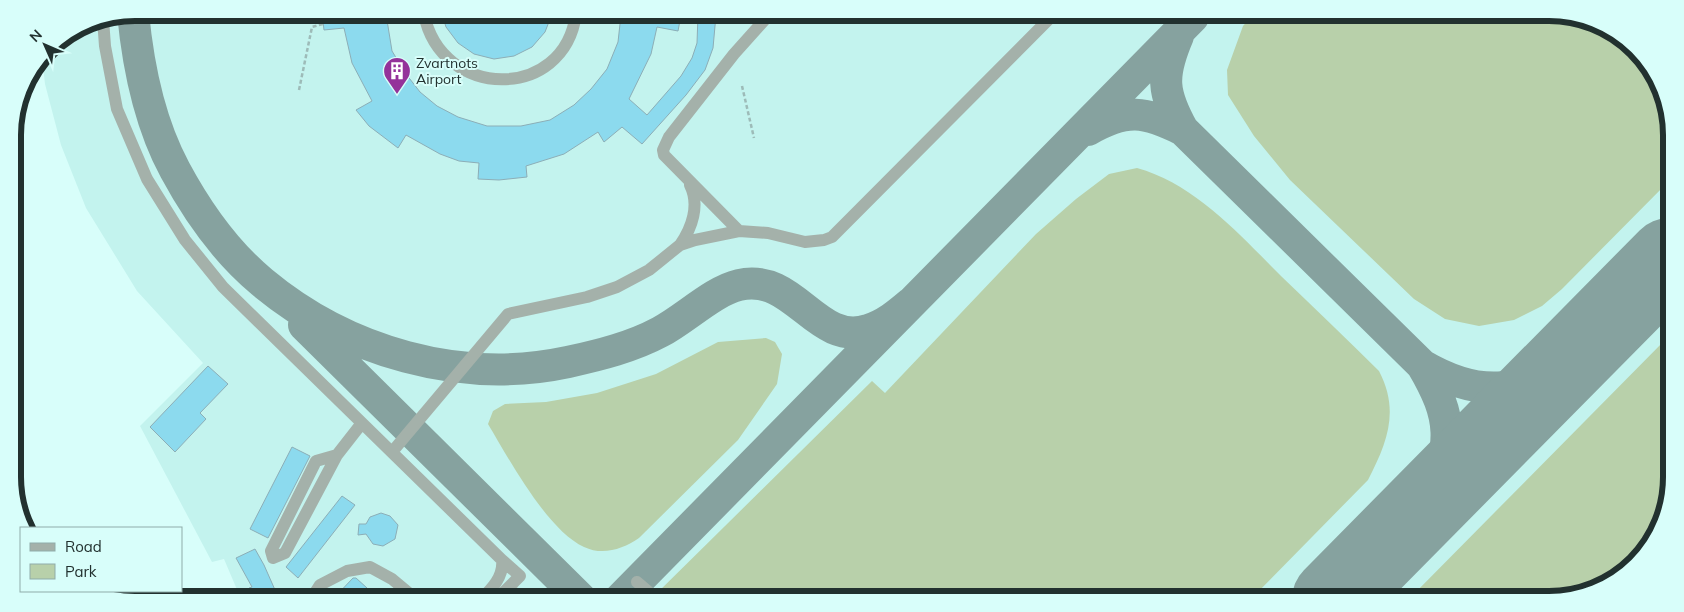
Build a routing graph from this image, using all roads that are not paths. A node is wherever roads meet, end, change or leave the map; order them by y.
1 (427, 21) edge
2 (574, 21) edge
3 (764, 21) edge
4 (1046, 21) edge
5 (103, 26) edge
6 (688, 180) junction
7 (740, 231) junction
8 (680, 245) junction
9 (362, 423) junction
10 (392, 452) junction
11 (336, 455) junction
12 (502, 560) junction
13 (637, 582) dead end
14 (316, 591) edge
15 (406, 591) edge
16 (488, 591) edge
17 (505, 591) edge
18 (648, 591) edge

1 - 2 lane
3 - 6 lane
4 - 7 lane
5 - 9 lane
6 - 7 lane
6 - 8 lane
7 - 8 lane
8 - 10 lane
9 - 10 lane
9 - 11 lane
10 - 12 lane
11 - 11 lane
12 - 16 lane
12 - 17 lane
13 - 18 lane
14 - 15 lane

